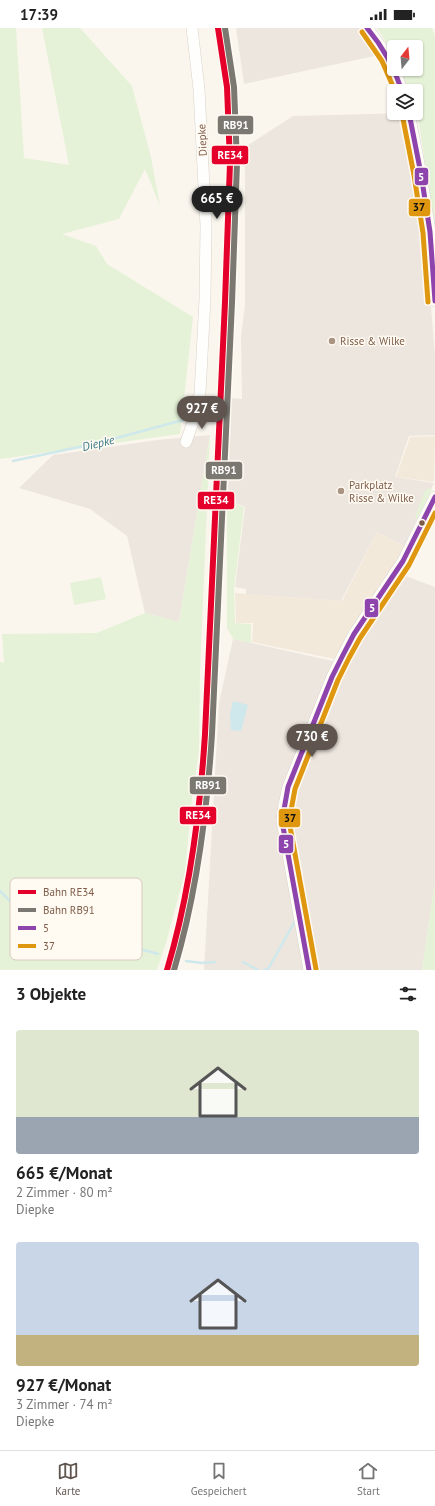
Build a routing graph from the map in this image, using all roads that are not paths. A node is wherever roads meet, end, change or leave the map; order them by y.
1 (192, 28) edge
2 (367, 28) edge
3 (400, 84) edge
4 (410, 120) edge
5 (435, 301) edge
6 (186, 442) dead end
7 (435, 497) edge
8 (309, 970) edge

1 - 6 street, Diepke
2 - 3 street
4 - 5 street
7 - 8 street

